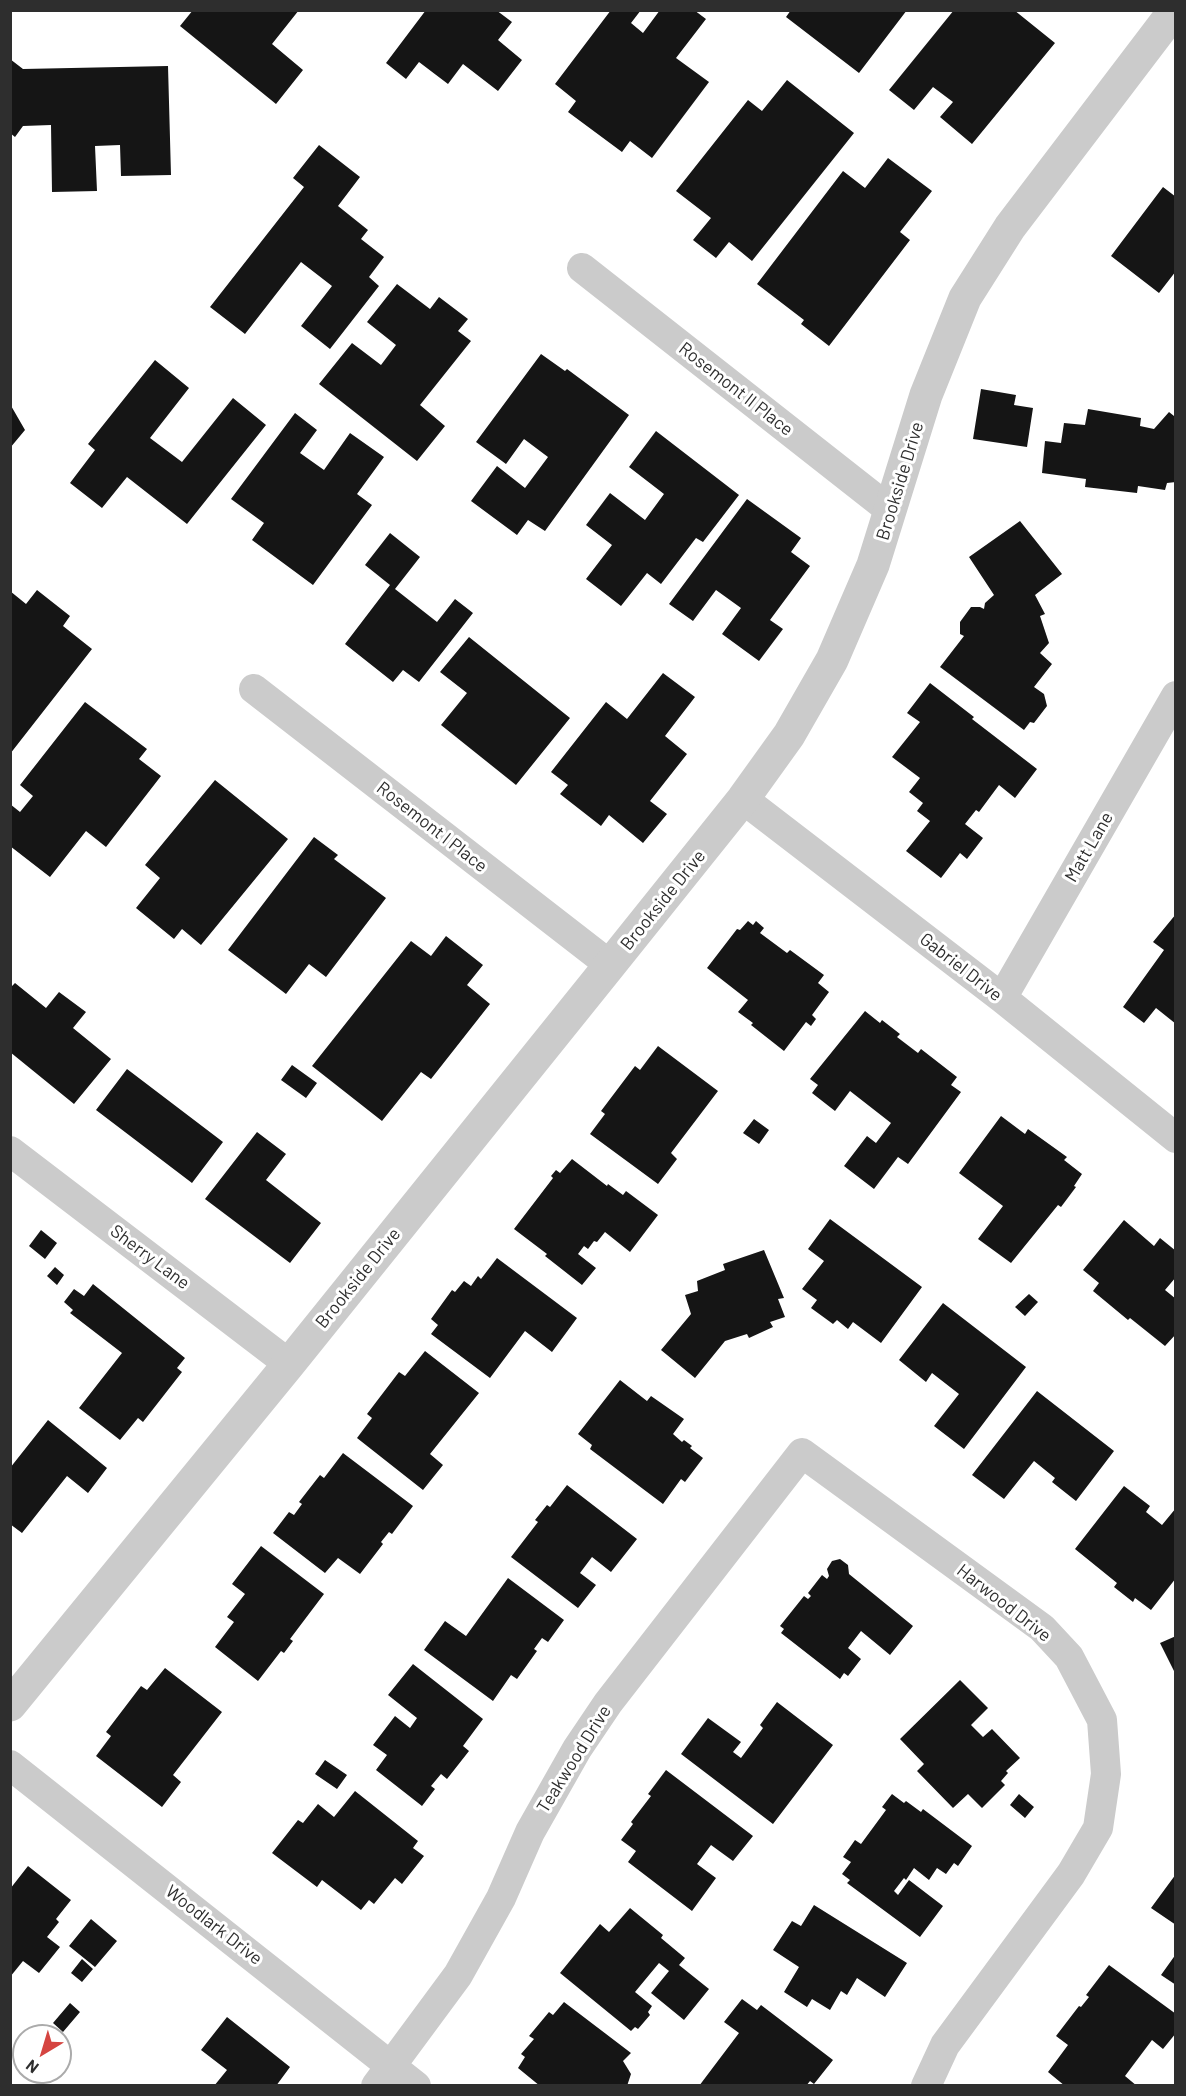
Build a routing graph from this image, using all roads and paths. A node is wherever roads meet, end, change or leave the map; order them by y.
1 (1174, 12) edge
2 (582, 268) dead end
3 (890, 510) junction
4 (254, 689) dead end
5 (1176, 696) edge
6 (743, 799) junction
7 (610, 965) junction
8 (1002, 998) junction
9 (1176, 1138) edge
10 (10, 1151) edge
11 (289, 1364) junction
12 (802, 1453) joint
13 (10, 1705) edge
14 (10, 1765) edge
15 (384, 2075) edge
16 (416, 2085) edge
17 (926, 2085) edge

1 - 3 street, Brookside Drive
2 - 3 street, Rosemont II Place
3 - 6 street, Brookside Drive
4 - 7 street, Rosemont I Place
5 - 8 street, Matt Lane
6 - 7 street, Brookside Drive
6 - 8 street, Gabriel Drive
7 - 11 street, Brookside Drive
8 - 9 street, Gabriel Drive
10 - 11 street, Sherry Lane
11 - 13 street, Brookside Drive
12 - 15 street, Teakwood Drive
12 - 17 street, Harwood Drive
14 - 15 street, Woodlark Drive
15 - 16 street, Woodlark Drive

